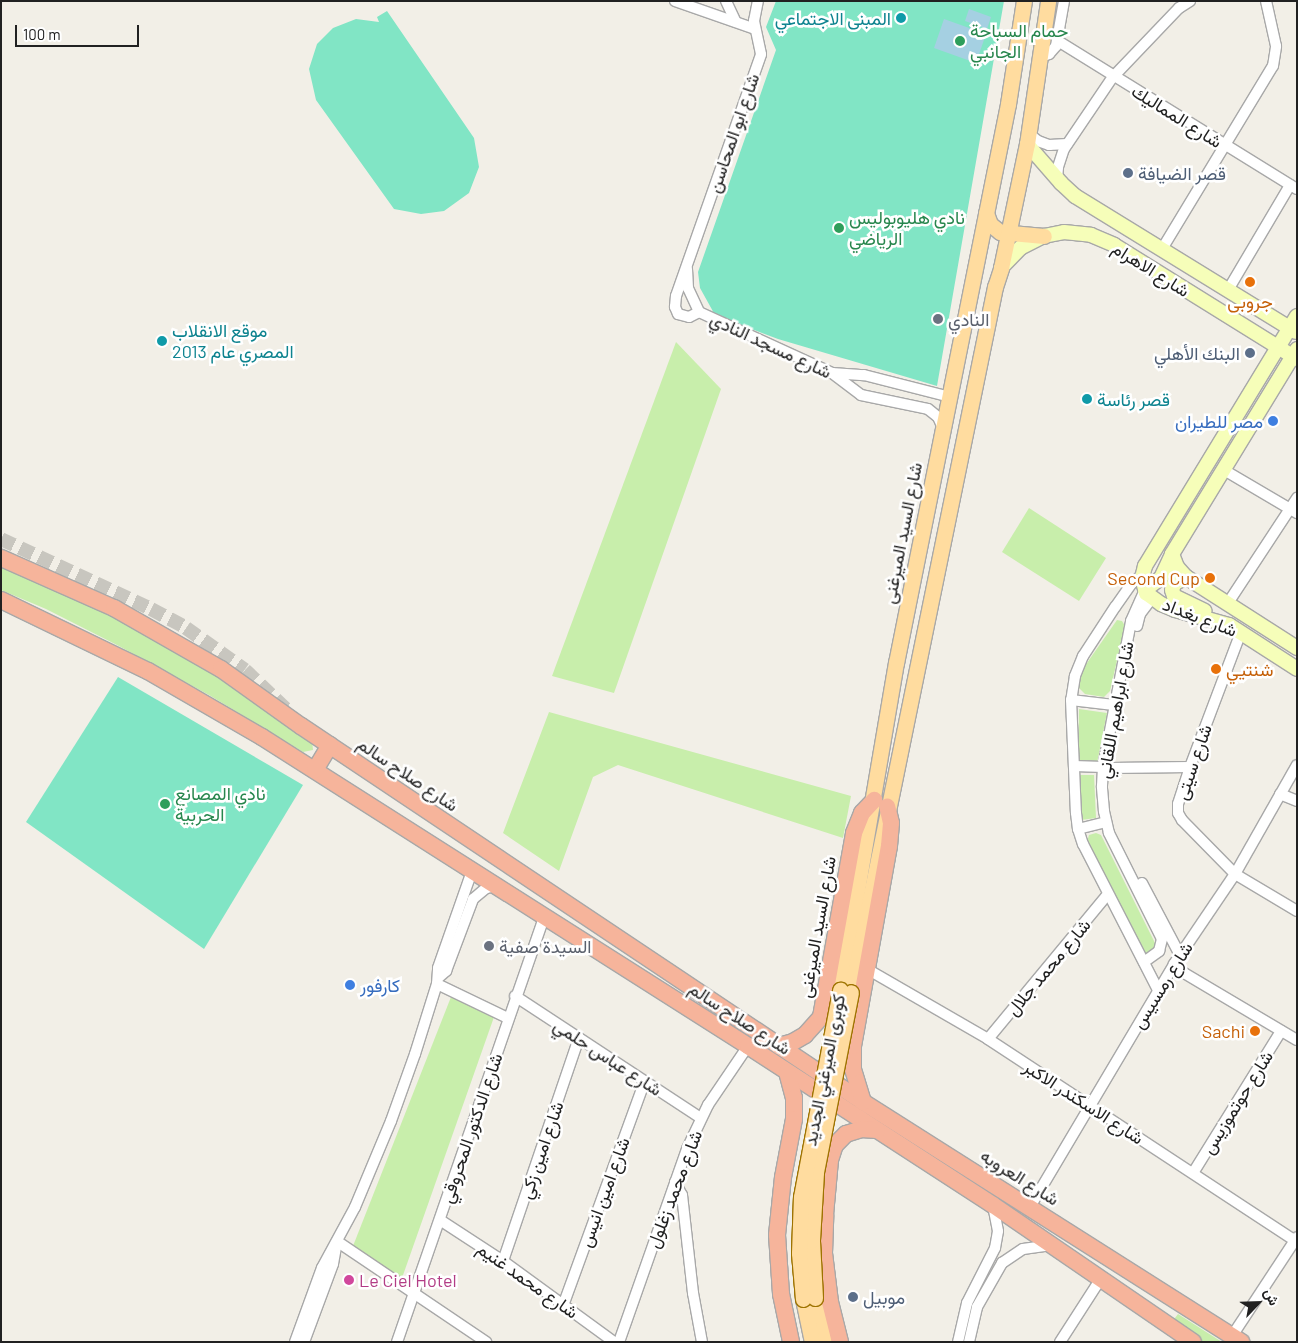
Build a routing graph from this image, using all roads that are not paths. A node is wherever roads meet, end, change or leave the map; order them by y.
1 (675, 1) edge
2 (726, 1) edge
3 (758, 1) edge
4 (1024, 1) edge
5 (1048, 1) edge
6 (1064, 1) edge
7 (1190, 1) edge
8 (1266, 1) edge
9 (736, 22) junction
10 (755, 29) junction
11 (1058, 41) junction
12 (1041, 57) junction
13 (1114, 76) junction
14 (1027, 138) junction
15 (1067, 144) junction
16 (1224, 146) junction
17 (1057, 179) junction
18 (1293, 187) edge
19 (986, 213) junction
20 (1008, 234) junction
21 (1044, 236) junction
22 (1162, 249) junction
23 (688, 263) junction
24 (976, 264) junction
25 (1001, 268) junction
26 (1228, 290) junction
27 (676, 296) junction
28 (689, 298) junction
29 (699, 312) junction
30 (681, 316) junction
31 (1294, 325) edge
32 (1278, 347) junction
33 (1295, 355) edge
34 (832, 373) junction
35 (950, 397) junction
36 (943, 429) junction
37 (1224, 470) junction
38 (1297, 498) edge
39 (1293, 511) edge
40 (1172, 554) junction
41 (1, 558) edge
42 (1144, 570) junction
43 (1186, 577) junction
44 (1161, 578) junction
45 (1148, 594) junction
46 (2, 601) edge
47 (1228, 603) junction
48 (1116, 607) junction
49 (1132, 616) junction
50 (1210, 619) junction
51 (1241, 632) junction
52 (1297, 648) edge
53 (1297, 668) edge
54 (1071, 700) junction
55 (1114, 705) junction
56 (330, 746) junction
57 (1297, 765) edge
58 (1074, 766) junction
59 (1107, 767) junction
60 (1190, 767) junction
61 (315, 770) junction
62 (882, 794) junction
63 (1280, 794) junction
64 (1297, 801) edge
65 (1106, 822) junction
66 (1078, 829) junction
67 (472, 871) junction
68 (1235, 874) junction
69 (496, 886) junction
70 (1108, 894) junction
71 (1297, 911) edge
72 (545, 915) junction
73 (1177, 959) junction
74 (1144, 962) junction
75 (867, 969) junction
76 (437, 981) junction
77 (1158, 990) junction
78 (515, 996) junction
79 (822, 1009) junction
80 (508, 1018) junction
81 (858, 1020) junction
82 (1281, 1031) junction
83 (579, 1038) junction
84 (988, 1039) junction
85 (1297, 1040) edge
86 (748, 1046) junction
87 (779, 1046) junction
88 (787, 1072) junction
89 (645, 1081) junction
90 (863, 1102) junction
91 (1089, 1106) junction
92 (702, 1118) junction
93 (877, 1130) junction
94 (791, 1139) junction
95 (832, 1152) junction
96 (1193, 1174) junction
97 (675, 1182) junction
98 (993, 1205) junction
99 (1030, 1207) junction
100 (440, 1220) junction
101 (1296, 1240) edge
102 (337, 1244) junction
103 (1054, 1246) junction
104 (503, 1261) junction
105 (1100, 1280) junction
106 (414, 1293) junction
107 (564, 1303) junction
108 (1236, 1339) edge
109 (296, 1342) edge
110 (304, 1342) edge
111 (397, 1342) edge
112 (486, 1342) edge
113 (614, 1342) edge
114 (619, 1342) edge
115 (702, 1342) edge
116 (791, 1342) edge
117 (812, 1342) edge
118 (824, 1342) edge
119 (840, 1342) edge
120 (958, 1342) edge
121 (969, 1342) edge
122 (1060, 1342) edge
123 (1193, 1342) edge

1 - 9 street
2 - 9 street
3 - 10 street, شارع ابو المحاسن
4 - 19 main road, شارع السيد الميرغنى
5 - 12 main road, شارع السيد الميرغنى
6 - 11 street
7 - 13 street
8 - 16 street
9 - 10 street
10 - 23 street, شارع ابو المحاسن
11 - 12 street
11 - 13 street, شارع المماليك
12 - 14 main road, شارع السيد الميرغنى
13 - 15 street
13 - 16 street, شارع المماليك
14 - 15 street
14 - 17 main road, شارع الاهرام
14 - 20 main road, شارع السيد الميرغنى
15 - 17 street
16 - 18 street, شارع المماليك
16 - 22 street
17 - 22 main road, شارع الاهرام
18 - 26 street
19 - 20 main road
19 - 24 main road, شارع السيد الميرغنى
20 - 21 main road
20 - 25 main road, شارع السيد الميرغنى
21 - 25 main road, شارع الاهرام
21 - 32 main road, شارع الاهرام
22 - 26 main road, شارع الاهرام
23 - 27 street, شارع ابو المحاسن
23 - 28 street, شارع ابو المحاسن
24 - 25 main road
24 - 35 main road, شارع السيد الميرغنى
25 - 62 main road, شارع السيد الميرغنى
26 - 31 main road, شارع الاهرام
27 - 28 street
27 - 30 street
28 - 29 street, شارع ابو المحاسن
28 - 30 street
29 - 30 street
29 - 34 street, شارع مسجد النادي
31 - 32 main road, شارع ابراهيم اللقاني
32 - 33 main road, شارع الاهرام
32 - 42 main road, شارع ابراهيم اللقاني
33 - 37 main road, شارع ابراهيم اللقاني
34 - 35 street
34 - 36 street, شارع مسجد النادي
35 - 36 main road, شارع السيد الميرغنى
36 - 62 main road, شارع السيد الميرغنى
37 - 39 street
37 - 40 main road, شارع ابراهيم اللقاني
38 - 39 street
39 - 47 street
40 - 43 main road, شارع بغداد
40 - 44 main road, شارع ابراهيم اللقاني
41 - 56 highway, شارع صلاح سالم
42 - 44 main road
42 - 45 main road
42 - 48 street, شارع ابراهيم اللقاني
43 - 47 main road, شارع بغداد
43 - 50 main road
44 - 45 main road, شارع ابراهيم اللقاني
45 - 49 street, شارع ابراهيم اللقاني
45 - 50 main road, شارع بغداد
45 - 59 street, شارع ابراهيم اللقاني
46 - 61 highway, شارع صلاح سالم
47 - 52 main road, شارع بغداد
48 - 49 street
48 - 54 street, شارع ابراهيم اللقاني
49 - 55 street, شارع ابراهيم اللقاني
50 - 51 main road, شارع بغداد
51 - 53 main road, شارع بغداد
51 - 60 street, شارع سيتى
54 - 55 street
54 - 58 street, شارع ابراهيم اللقاني
55 - 59 street, شارع ابراهيم اللقاني
56 - 61 highway
56 - 87 highway, شارع صلاح سالم
57 - 63 street, شارع رمسيس
58 - 59 street
58 - 66 street, شارع ابراهيم اللقاني
59 - 60 street
59 - 65 street, شارع ابراهيم اللقاني
59 - 73 street, شارع ابراهيم اللقاني
60 - 68 street, شارع سيتى
61 - 67 highway, شارع صلاح سالم
62 - 75 highway, شارع السيد الميرغنى
62 - 79 highway, شارع السيد الميرغنى
62 - 117 main road, كوبرى الميرغني الجديد, bridge
62 - 118 main road, كوبرى الميرغني الجديد, bridge
63 - 64 street
63 - 68 street, شارع رمسيس
65 - 66 street
65 - 74 street, شارع ابراهيم اللقاني
66 - 70 street, شارع ابراهيم اللقاني
67 - 69 highway, شارع صلاح سالم
67 - 76 street
68 - 71 street
68 - 73 street, شارع رمسيس
69 - 72 highway, شارع صلاح سالم
69 - 76 street
70 - 74 street, شارع ابراهيم اللقاني
70 - 84 street, شارع محمد جلال
72 - 78 street, شارع الدكتور المحروقي
72 - 86 highway, شارع صلاح سالم
73 - 77 street, شارع رمسيس
73 - 82 street
74 - 77 street, شارع ابراهيم اللقاني
75 - 81 highway, شارع السيد الميرغنى
75 - 84 street, شارع الاسكندر الاكبر
76 - 80 street
76 - 102 street
77 - 91 street, شارع رمسيس
78 - 80 street, شارع الدكتور المحروقي
78 - 83 street, شارع عباس حلمي
79 - 81 highway
79 - 87 highway, شارع السيد الميرغنى
80 - 100 street, شارع الدكتور المحروقي
81 - 90 highway, شارع السيد الميرغنى
82 - 85 street
82 - 96 street, شارع حوتموزيس
83 - 89 street, شارع عباس حلمي
83 - 104 street, شارع امين زكي
84 - 91 street, شارع الاسكندر الاكبر
86 - 88 highway, شارع صلاح سالم
86 - 92 street, شارع محمد زغلول
87 - 90 highway, شارع العروبه
88 - 93 highway
88 - 94 highway
89 - 92 street, شارع عباس حلمي
89 - 107 street, شارع امين انيس
90 - 99 highway, شارع العروبه
91 - 96 street, شارع الاسكندر الاكبر
91 - 99 street, شارع رمسيس
92 - 97 street, شارع محمد زغلول
93 - 95 highway
93 - 98 highway
94 - 95 highway
94 - 116 highway
95 - 119 highway
96 - 101 street, شارع الاسكندر الاكبر
97 - 114 street, شارع محمد زغلول
97 - 115 street
98 - 103 highway
98 - 120 street
99 - 108 highway, شارع العروبه
100 - 104 street, شارع محمد غنيم
100 - 106 street, شارع الدكتور المحروقي
101 - 108 street
102 - 106 street
102 - 109 street
102 - 110 street
103 - 105 highway
103 - 121 street
104 - 107 street, شارع محمد غنيم
105 - 122 street
105 - 123 highway
106 - 111 street, شارع الدكتور المحروقي
106 - 112 street
107 - 113 street, شارع محمد غنيم

